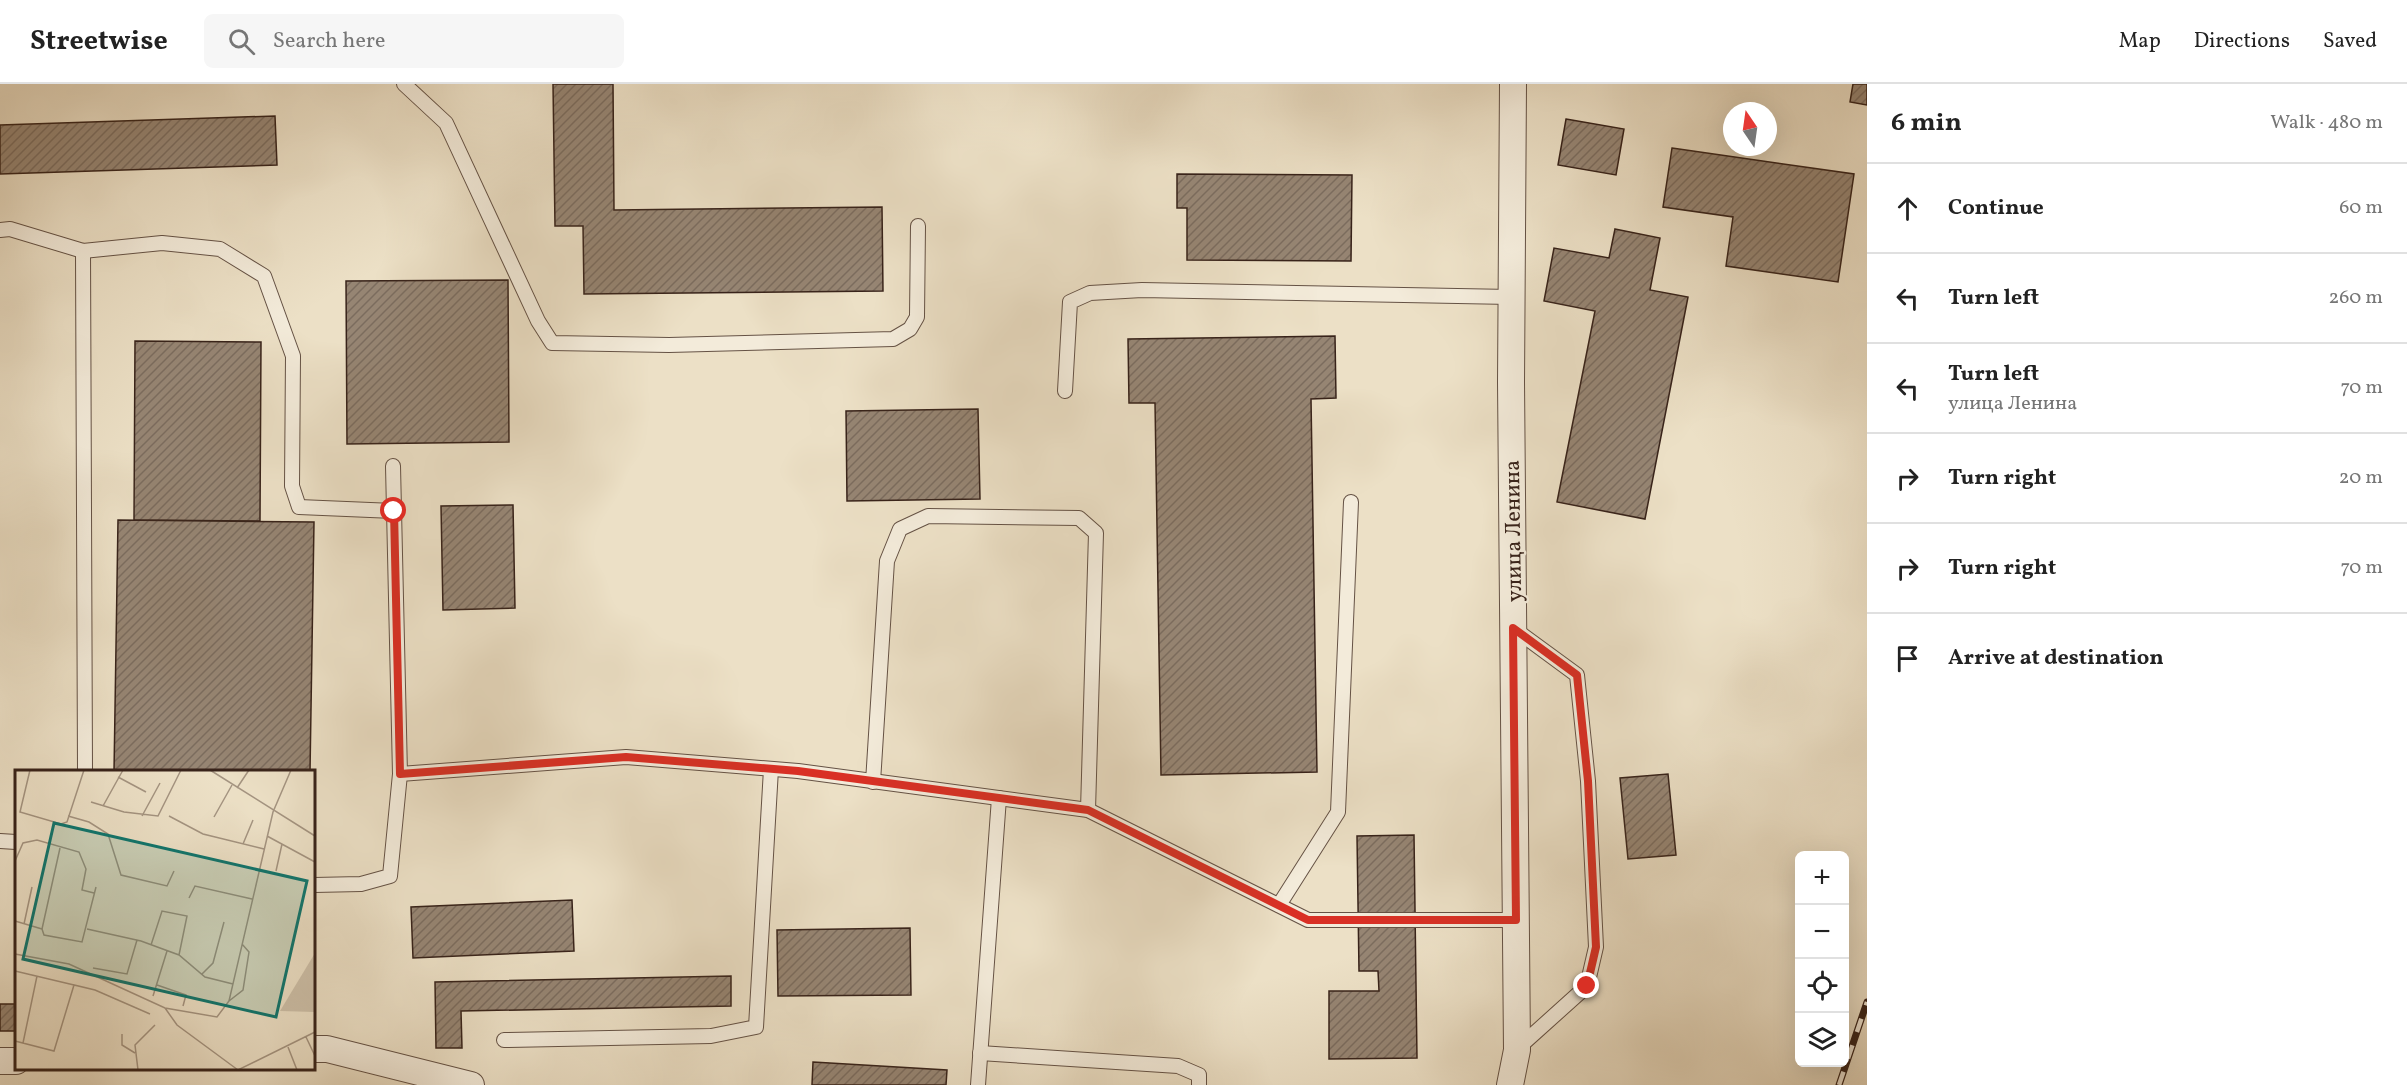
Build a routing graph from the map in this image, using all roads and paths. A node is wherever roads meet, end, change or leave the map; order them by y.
1 (404, 84) edge
2 (1513, 84) edge
3 (918, 226) dead end
4 (0, 230) edge
5 (83, 251) junction
6 (1511, 297) junction
7 (1065, 391) dead end
8 (393, 466) dead end
9 (1351, 502) dead end
10 (394, 511) junction
11 (1513, 628) junction
12 (771, 769) junction
13 (85, 770) edge
14 (400, 774) junction
15 (873, 782) junction
16 (999, 798) junction
17 (1088, 810) junction
18 (0, 841) edge
19 (15, 842) edge
20 (315, 885) edge
21 (1279, 905) junction
22 (1516, 920) junction
23 (504, 1040) dead end
24 (315, 1049) edge
25 (1516, 1050) junction
26 (980, 1053) junction
27 (471, 1085) edge
28 (978, 1085) edge
29 (1199, 1085) edge
30 (1510, 1085) edge

1 - 3 lane
2 - 6 street, улица Ленина
4 - 5 lane
5 - 10 lane
5 - 13 lane
6 - 7 lane
6 - 11 street, улица Ленина
8 - 10 lane
9 - 21 lane
10 - 14 lane
11 - 22 street, улица Ленина
11 - 25 lane
12 - 14 lane
12 - 15 lane
12 - 23 lane
14 - 20 lane
15 - 16 lane
15 - 17 lane
16 - 17 lane
16 - 26 lane
17 - 21 lane
18 - 19 lane
21 - 22 lane
22 - 25 street, улица Ленина
24 - 27 street
25 - 30 street, улица Ленина
26 - 28 lane
26 - 29 lane

